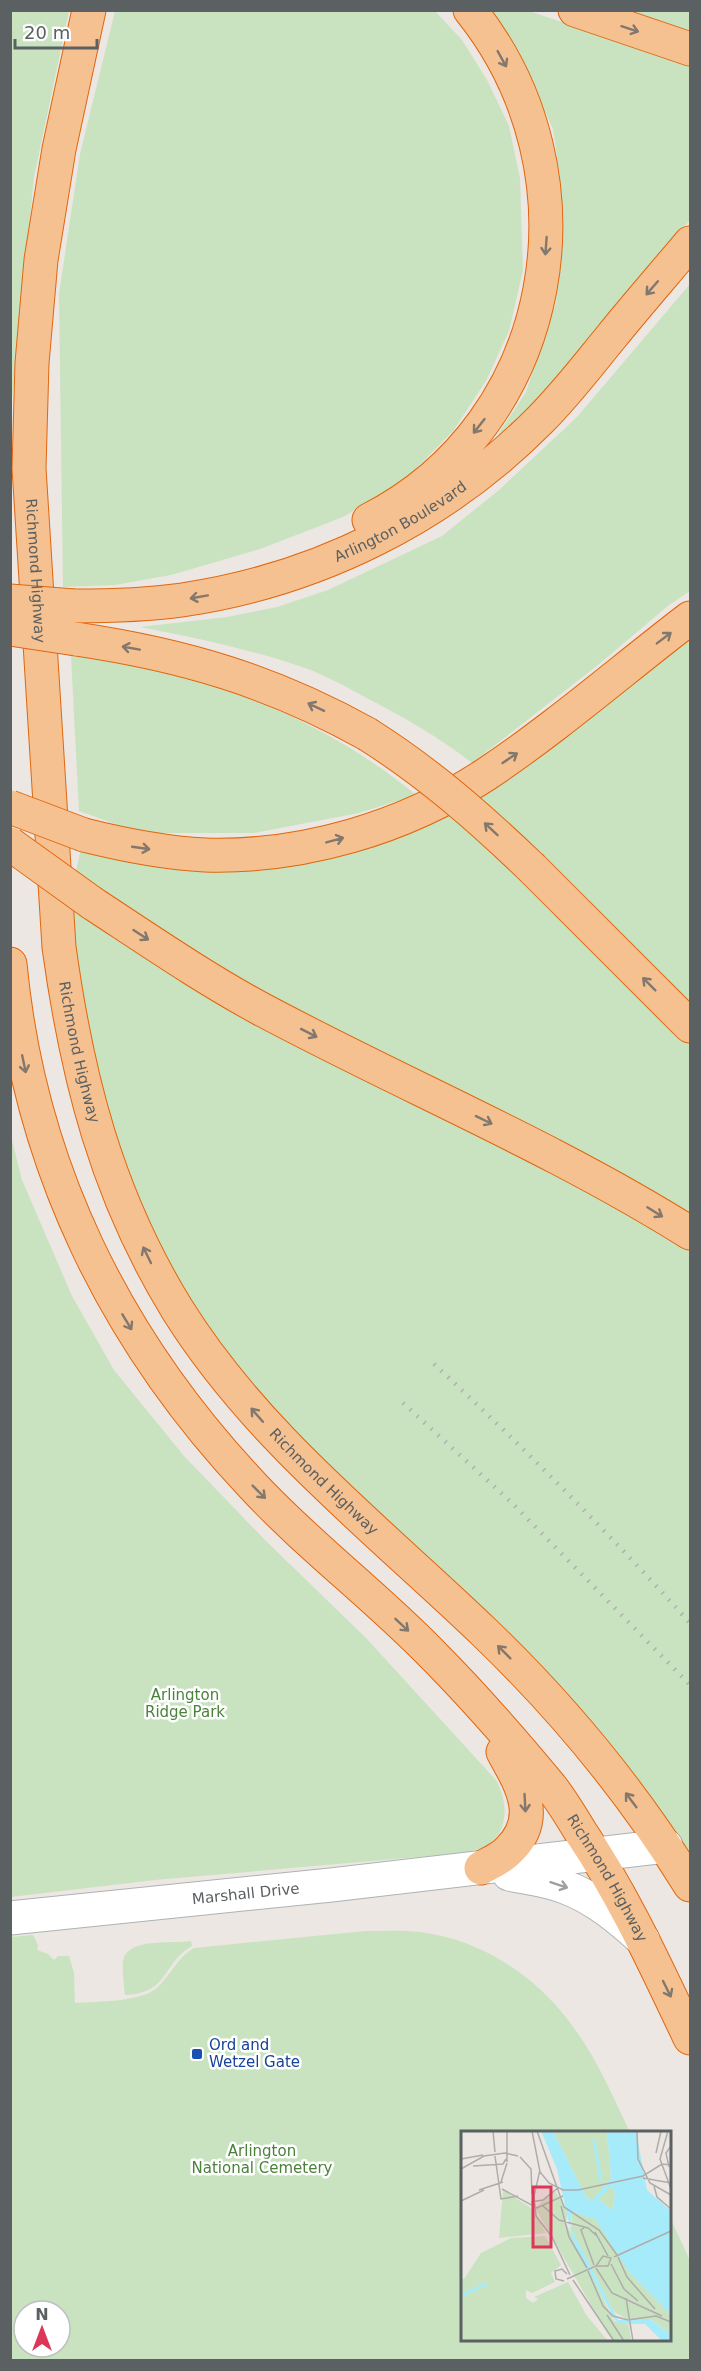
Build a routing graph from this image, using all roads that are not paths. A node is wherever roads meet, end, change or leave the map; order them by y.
1 (89, 10) edge
2 (470, 10) edge
3 (575, 10) edge
4 (690, 49) edge
5 (690, 243) edge
6 (256, 585) junction
7 (10, 601) edge
8 (690, 618) edge
9 (10, 629) edge
10 (10, 807) edge
11 (10, 844) edge
12 (10, 964) edge
13 (690, 1026) edge
14 (690, 1233) edge
15 (471, 1695) junction
16 (666, 1846) junction
17 (596, 1855) junction
18 (481, 1868) junction
19 (690, 1885) edge
20 (10, 1918) edge
21 (644, 1940) junction
22 (690, 2038) edge

16 -> 1 highway, Richmond Highway
2 -> 6 highway
3 -> 4 highway
5 -> 6 highway, Arlington Boulevard
6 -> 7 highway, Arlington Boulevard, bridge
10 -> 8 highway, bridge
13 -> 9 highway, bridge
11 -> 14 highway, bridge
12 -> 15 highway, Richmond Highway
15 - 17 highway, Richmond Highway
15 -> 18 highway
16 - 17 street, Marshall Drive
16 - 19 highway, Richmond Highway
17 - 18 street, Marshall Drive
17 - 21 highway, Richmond Highway
18 - 20 street, Marshall Drive
18 -> 21 street, Marshall Drive
21 -> 22 highway, Richmond Highway

